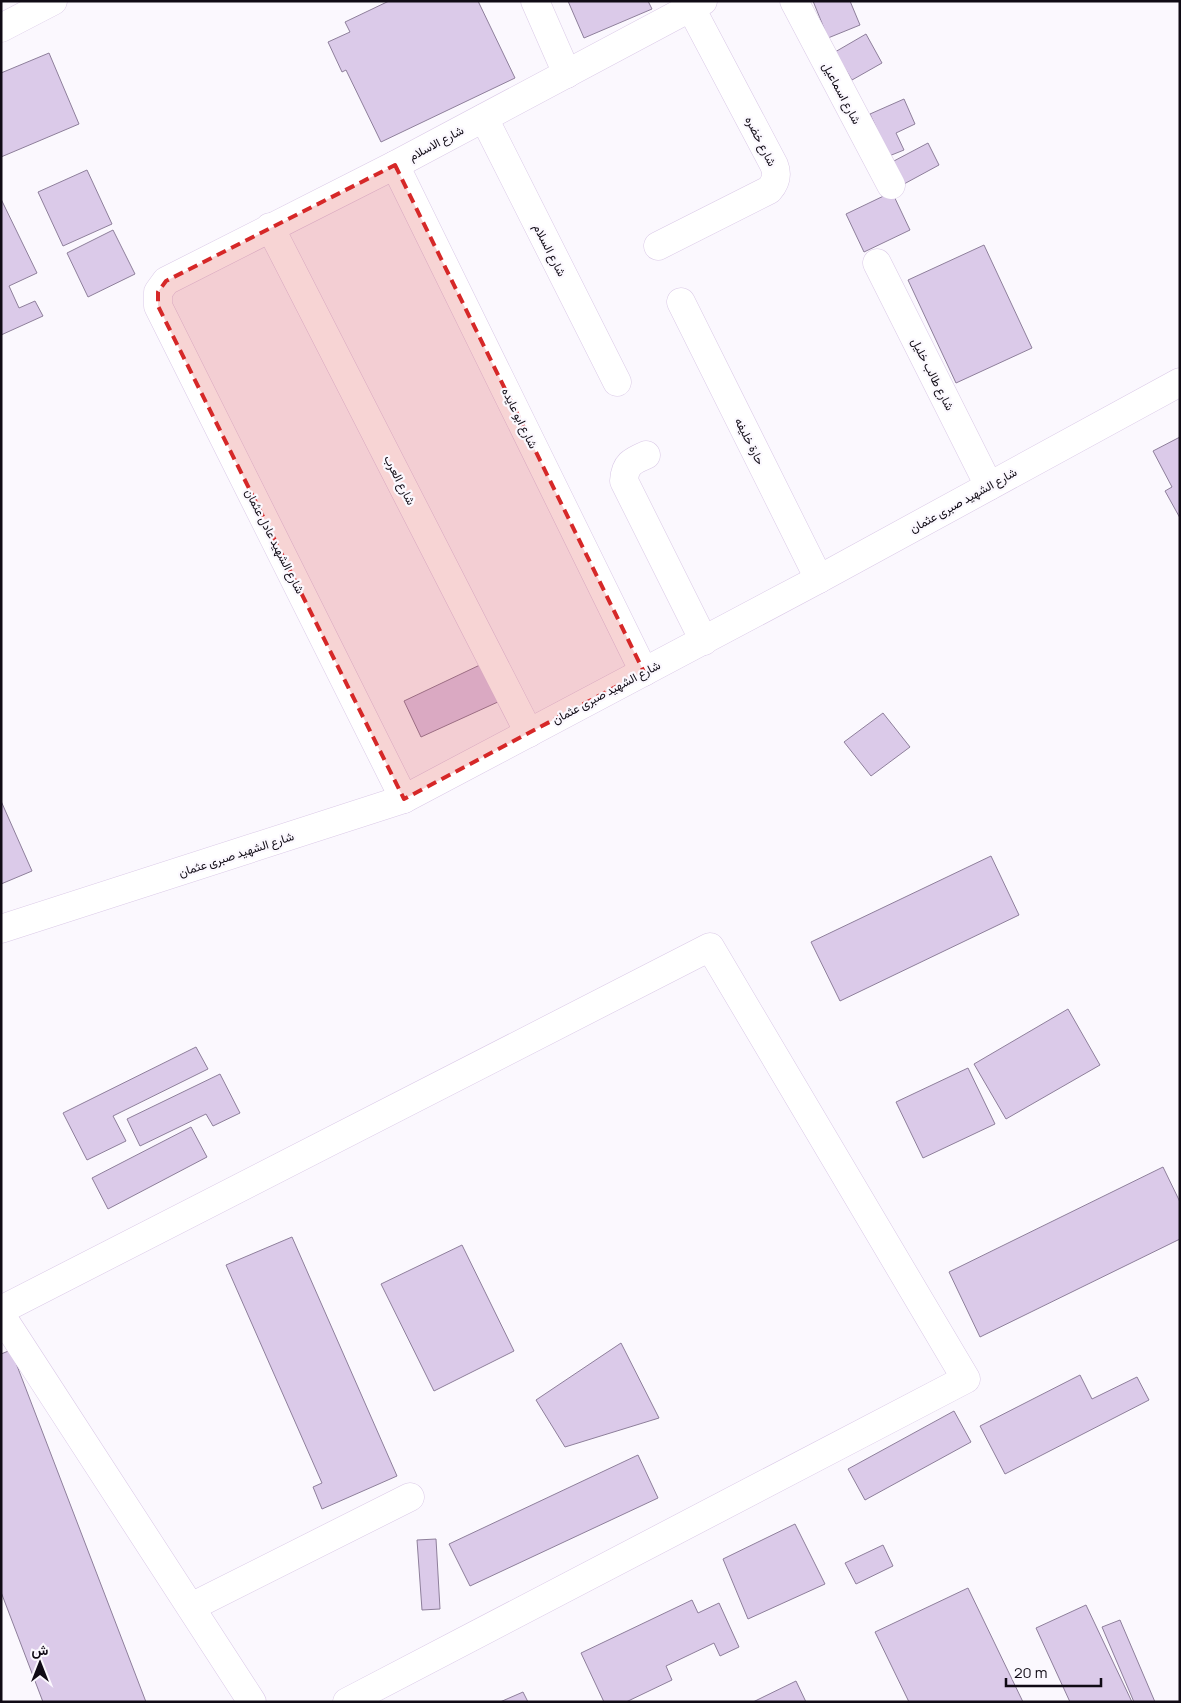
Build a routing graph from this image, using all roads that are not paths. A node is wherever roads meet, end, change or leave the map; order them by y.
1 (53, 1) edge
2 (535, 1) edge
3 (794, 1) edge
4 (697, 5) edge
5 (1, 28) edge
6 (567, 74) junction
7 (484, 118) junction
8 (395, 165) junction
9 (891, 185) dead end
10 (270, 227) junction
11 (658, 246) dead end
12 (877, 263) dead end
13 (166, 281) joint
14 (680, 302) dead end
15 (617, 382) dead end
16 (1180, 382) edge
17 (646, 455) dead end
18 (989, 486) junction
19 (819, 579) junction
20 (704, 640) junction
21 (644, 672) junction
22 (529, 733) junction
23 (404, 800) junction
24 (1, 929) edge
25 (1, 1310) edge
26 (1, 1315) edge
27 (410, 1497) dead end
28 (191, 1607) junction
29 (252, 1702) edge
30 (347, 1702) edge

1 - 5 street
2 - 6 street
3 - 9 street, شارع اسماعيل
4 - 6 street, شارع الاسلام
4 - 11 street, شارع خضره
6 - 7 street, شارع الاسلام
7 - 8 street, شارع الاسلام
7 - 15 street, شارع السلام
8 - 10 street, شارع الاسلام
8 - 21 street, شارع ابو عايده
10 - 13 street, شارع الاسلام
10 - 22 street, شارع العرب
12 - 18 street, شارع طالب خليل
13 - 23 street, شارع الشهيد عادل عثمان
14 - 19 street, حارة خليفه
16 - 18 street, شارع الشهيد صبرى عثمان
17 - 20 street
18 - 19 street, شارع الشهيد صبرى عثمان
19 - 20 street, شارع الشهيد صبرى عثمان
20 - 21 street, شارع الشهيد صبرى عثمان
21 - 22 street, شارع الشهيد صبرى عثمان
22 - 23 street, شارع الشهيد صبرى عثمان
23 - 24 street, شارع الشهيد صبرى عثمان
25 - 30 street
26 - 28 street
27 - 28 street
28 - 29 street

